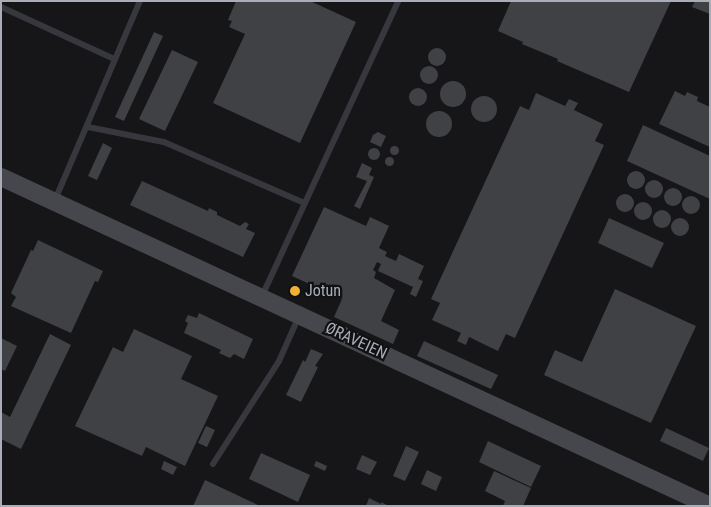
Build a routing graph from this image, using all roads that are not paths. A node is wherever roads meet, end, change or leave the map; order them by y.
1 (140, 1) edge
2 (398, 1) edge
3 (1, 7) edge
4 (114, 59) junction
5 (88, 127) junction
6 (1, 177) edge
7 (55, 201) junction
8 (304, 203) junction
9 (262, 297) junction
10 (299, 315) junction
11 (213, 464) dead end
12 (710, 506) edge

1 - 4 lane
2 - 8 lane
3 - 4 lane
4 - 5 lane
5 - 7 lane
5 - 8 lane
6 - 7 street, ØRAVEIEN
7 - 9 street, ØRAVEIEN
8 - 9 lane
9 - 10 street, ØRAVEIEN
10 - 11 lane
10 - 12 street, ØRAVEIEN

